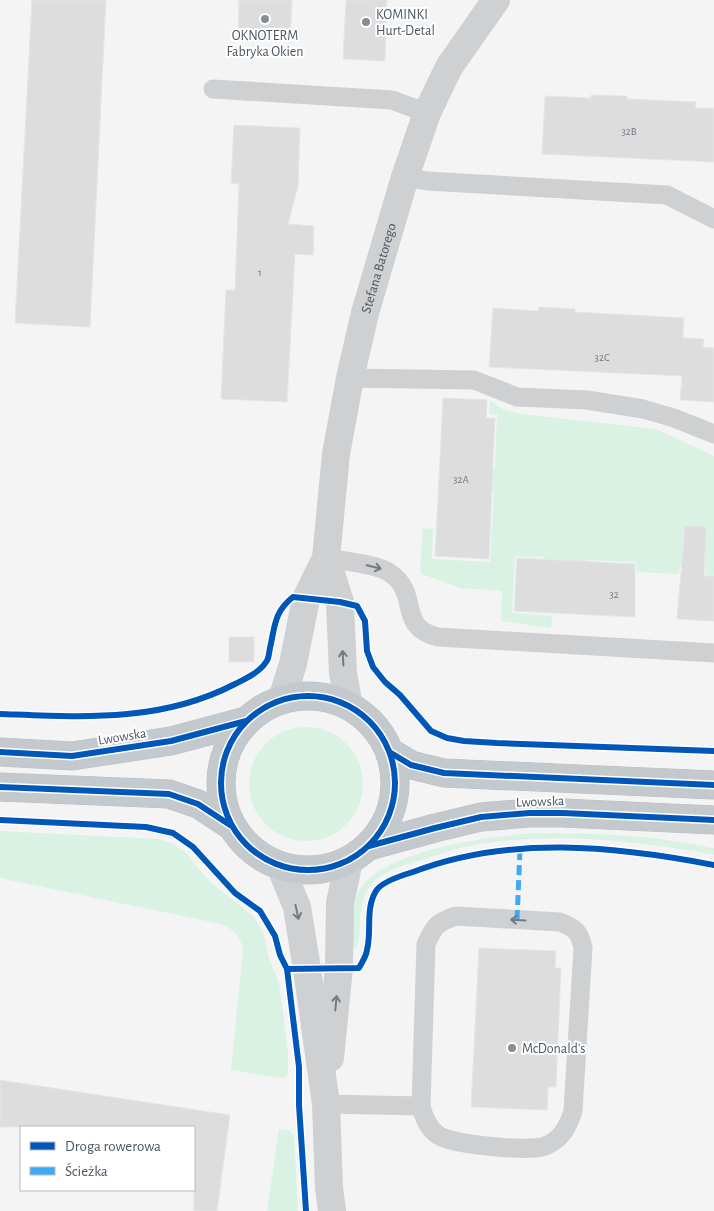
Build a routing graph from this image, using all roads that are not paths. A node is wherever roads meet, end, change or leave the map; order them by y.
1 (496, 0) edge
2 (212, 88) dead end
3 (427, 113) junction
4 (405, 176) junction
5 (714, 219) edge
6 (350, 378) junction
7 (714, 434) edge
8 (326, 558) junction
9 (714, 653) edge
10 (282, 700) junction
11 (349, 706) junction
12 (246, 721) junction
13 (0, 752) edge
14 (391, 753) junction
15 (714, 785) edge
16 (0, 787) edge
17 (714, 820) edge
18 (230, 826) junction
19 (359, 853) junction
20 (280, 866) junction
21 (326, 1104) junction
22 (420, 1106) junction
23 (332, 1211) edge

1 - 3 street, Stefana Batorego
2 - 3 lane
3 - 4 street, Stefana Batorego
4 - 5 lane
4 - 6 street, Stefana Batorego
6 - 7 lane
6 - 8 street, Stefana Batorego
8 -> 9 lane
8 - 10 street, Stefana Batorego
11 -> 8 street, Stefana Batorego
10 - 11 highway
10 - 12 highway
11 - 14 highway
12 - 13 highway, Lwowska
12 - 18 highway
14 - 15 highway, Lwowska
14 - 19 highway
16 - 18 highway
17 - 19 highway, Lwowska
18 - 20 highway
19 - 20 highway
21 -> 19 street
20 -> 21 street
21 - 22 lane
21 - 23 street
22 -> 22 lane

